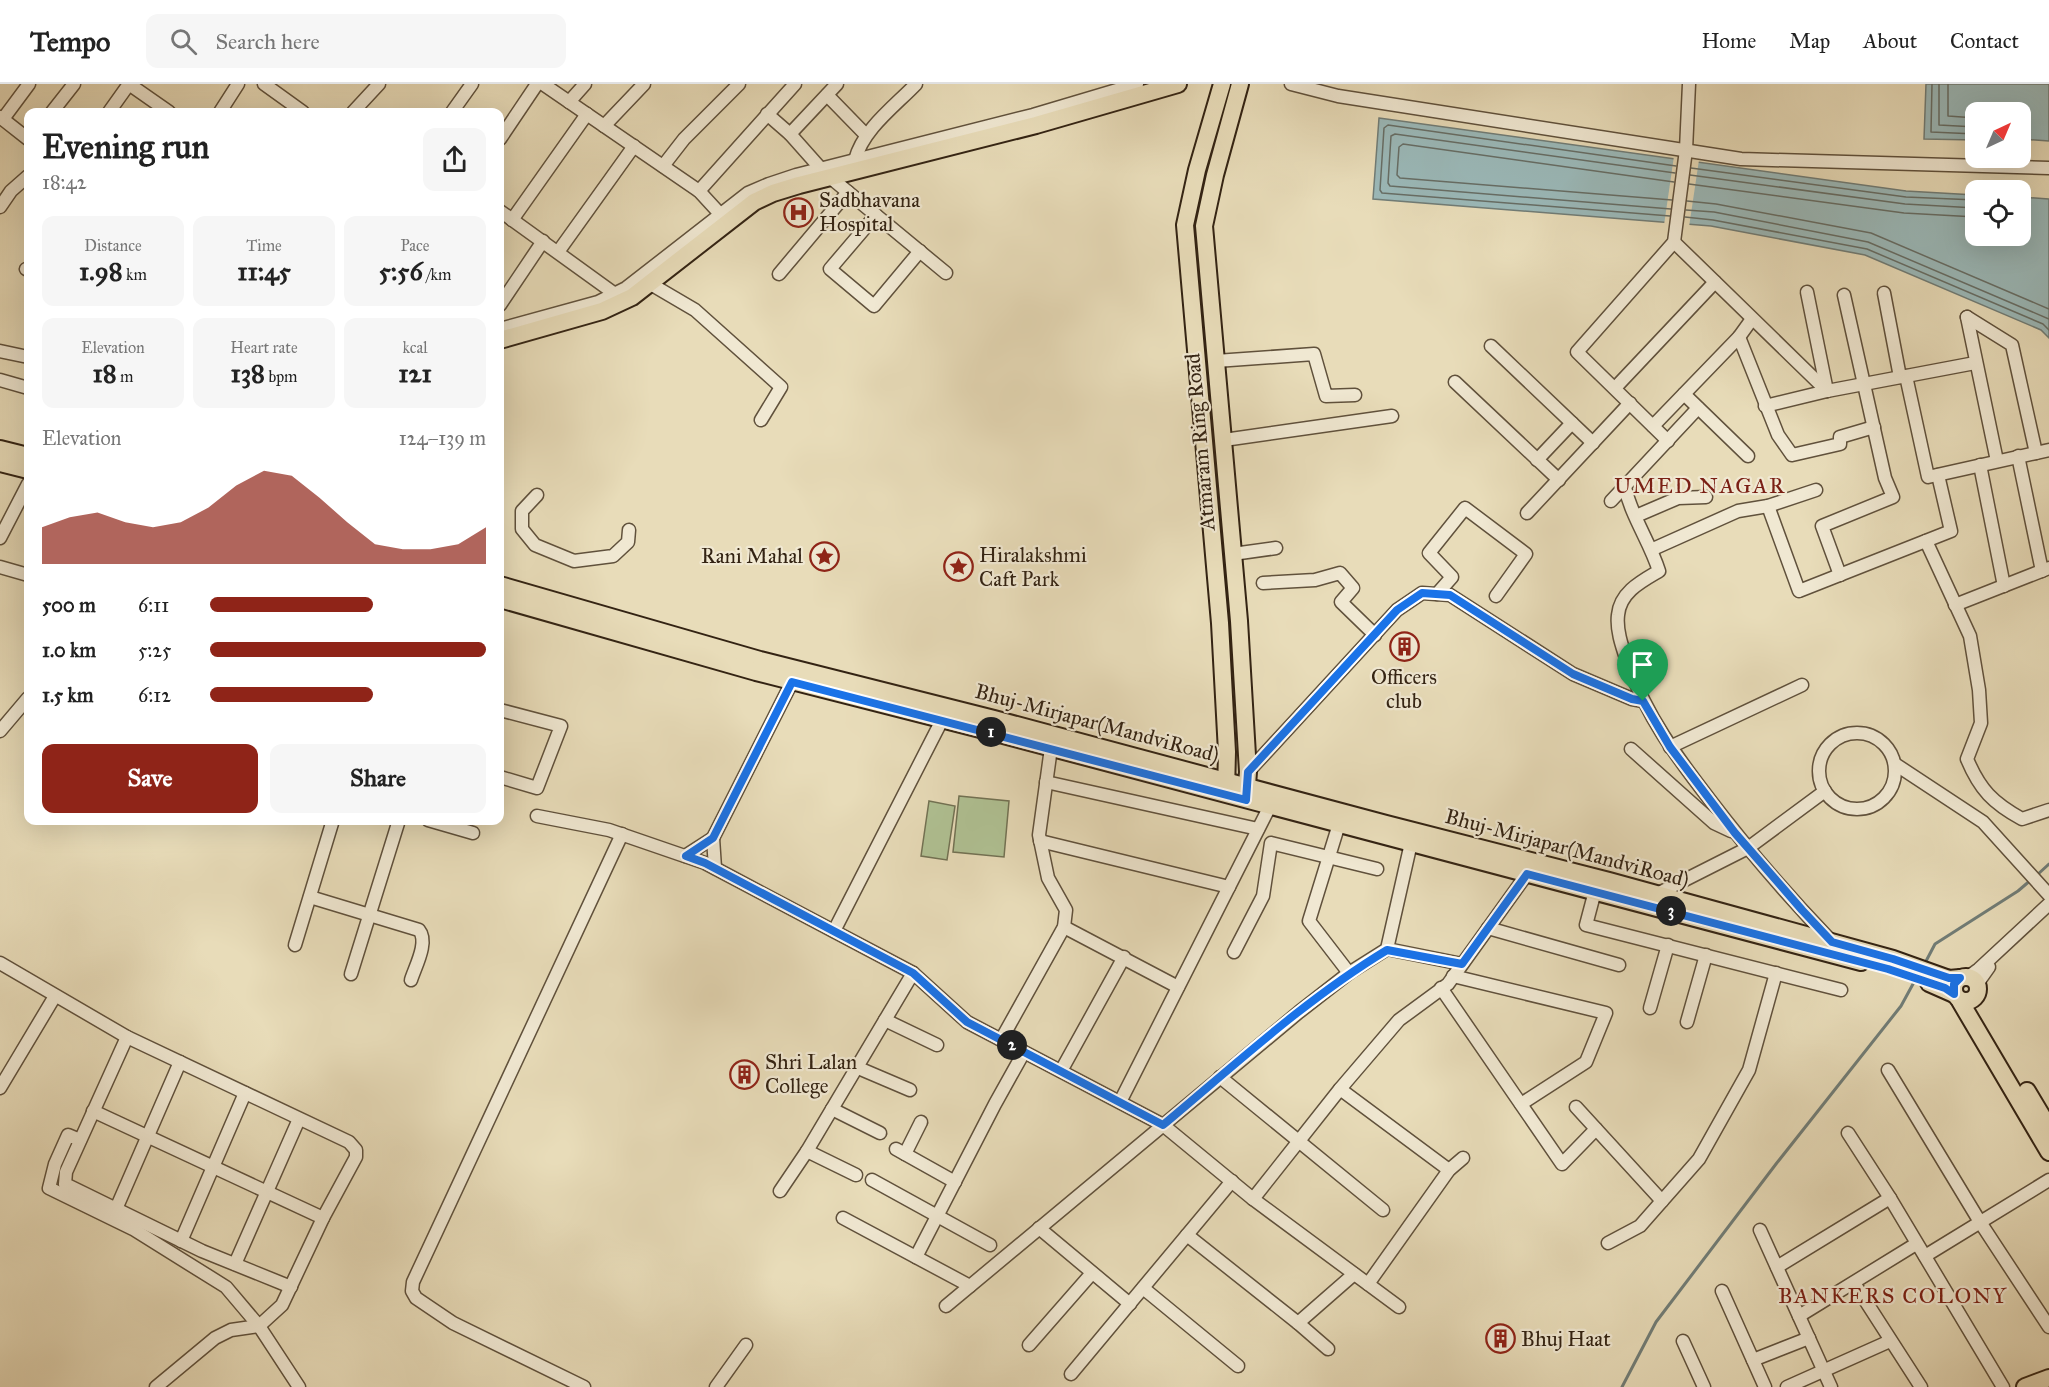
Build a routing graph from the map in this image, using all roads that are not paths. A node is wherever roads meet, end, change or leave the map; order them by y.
1 (29, 84) edge
2 (74, 84) edge
3 (129, 84) edge
4 (238, 84) edge
5 (264, 84) edge
6 (472, 84) edge
7 (537, 84) edge
8 (543, 84) edge
9 (585, 84) edge
10 (644, 84) edge
11 (739, 84) edge
12 (795, 84) edge
13 (837, 84) edge
14 (916, 84) edge
15 (1137, 84) edge
16 (1178, 84) edge
17 (1222, 84) edge
18 (1240, 84) edge
19 (1291, 84) edge
20 (1689, 84) edge
21 (372, 86) edge
22 (1103, 89) edge
23 (827, 95) junction
24 (569, 102) junction
25 (55, 108) edge
26 (112, 108) edge
27 (163, 108) edge
28 (223, 108) edge
29 (297, 108) edge
30 (358, 108) edge
31 (455, 108) edge
32 (587, 114) junction
33 (767, 114) junction
34 (1, 118) edge
35 (604, 126) junction
36 (504, 133) edge
37 (790, 134) junction
38 (866, 135) junction
39 (24, 136) edge
40 (634, 146) junction
41 (1686, 150) junction
42 (855, 160) junction
43 (663, 166) junction
44 (2049, 168) edge
45 (827, 174) junction
46 (24, 180) edge
47 (699, 191) junction
48 (848, 192) junction
49 (0, 207) edge
50 (504, 214) edge
51 (721, 215) junction
52 (876, 215) junction
53 (512, 220) junction
54 (543, 241) junction
55 (1674, 242) junction
56 (920, 251) junction
57 (558, 252) junction
58 (946, 273) dead end
59 (779, 274) dead end
60 (1715, 282) junction
61 (650, 284) junction
62 (1807, 292) dead end
63 (1884, 292) dead end
64 (615, 294) junction
65 (1844, 295) dead end
66 (504, 299) edge
67 (1752, 319) junction
68 (504, 327) edge
69 (1739, 337) junction
70 (504, 338) edge
71 (1491, 346) dead end
72 (0, 351) edge
73 (24, 356) edge
74 (1216, 361) junction
75 (1975, 363) junction
76 (1903, 376) junction
77 (0, 380) edge
78 (1455, 382) dead end
79 (1864, 384) junction
80 (24, 386) edge
81 (1615, 388) junction
82 (1827, 391) junction
83 (1684, 394) junction
84 (1355, 395) dead end
85 (1630, 404) junction
86 (1765, 406) junction
87 (1698, 408) junction
88 (1392, 416) dead end
89 (760, 420) dead end
90 (1572, 423) junction
91 (1653, 426) junction
92 (1874, 427) junction
93 (1224, 440) junction
94 (1668, 441) junction
95 (1593, 443) junction
96 (0, 449) edge
97 (2049, 450) edge
98 (2036, 453) junction
99 (24, 455) edge
100 (1748, 456) dead end
101 (2018, 456) junction
102 (1538, 460) junction
103 (1997, 461) junction
104 (0, 463) edge
105 (1980, 465) junction
106 (24, 469) edge
107 (1938, 475) junction
108 (1559, 480) junction
109 (1625, 487) junction
110 (1816, 490) dead end
111 (24, 492) edge
112 (537, 495) dead end
113 (1706, 496) dead end
114 (1611, 501) dead end
115 (1768, 506) junction
116 (1527, 513) dead end
117 (1636, 516) junction
118 (629, 530) dead end
119 (0, 538) edge
120 (1926, 541) junction
121 (1276, 548) dead end
122 (1653, 549) junction
123 (1233, 554) junction
124 (0, 567) edge
125 (2046, 570) edge
126 (24, 574) edge
127 (1840, 575) junction
128 (1263, 583) dead end
129 (504, 586) edge
130 (2004, 586) junction
131 (1437, 594) junction
132 (1496, 596) dead end
133 (504, 600) edge
134 (1956, 605) junction
135 (1374, 635) junction
136 (792, 682) junction
137 (1802, 685) dead end
138 (1643, 701) junction
139 (24, 703) edge
140 (504, 711) edge
141 (942, 720) junction
142 (0, 731) edge
143 (1670, 747) junction
144 (1051, 748) junction
145 (1630, 749) dead end
146 (1895, 764) junction
147 (504, 778) edge
148 (1046, 783) junction
149 (1247, 786) junction
150 (1226, 787) junction
151 (1825, 791) junction
152 (1270, 806) junction
153 (2049, 810) edge
154 (537, 816) dead end
155 (1339, 824) junction
156 (331, 825) edge
157 (397, 825) edge
158 (445, 825) edge
159 (1258, 830) junction
160 (473, 833) dead end
161 (1735, 833) junction
162 (622, 834) junction
163 (713, 838) junction
164 (1040, 841) junction
165 (1412, 843) junction
166 (1748, 848) junction
167 (686, 856) junction
168 (1328, 858) junction
169 (715, 868) junction
170 (1377, 869) dead end
171 (1527, 874) junction
172 (1229, 886) junction
173 (1595, 891) junction
174 (1658, 894) junction
175 (2049, 895) edge
176 (309, 897) junction
177 (2049, 904) edge
178 (2049, 911) edge
179 (369, 916) junction
180 (1064, 927) junction
181 (1488, 928) junction
182 (834, 931) junction
183 (1832, 942) junction
184 (295, 945) dead end
185 (1668, 945) junction
186 (1387, 950) junction
187 (1234, 952) dead end
188 (1706, 955) junction
189 (1124, 957) junction
190 (1462, 964) junction
191 (1619, 964) dead end
192 (1891, 964) junction
193 (1, 967) edge
194 (913, 973) junction
195 (1349, 973) junction
196 (1776, 973) junction
197 (351, 974) dead end
198 (1454, 976) junction
199 (411, 980) dead end
200 (1178, 987) junction
201 (1961, 987) junction
202 (1441, 988) junction
203 (1841, 990) dead end
204 (55, 996) junction
205 (1650, 1008) dead end
206 (885, 1020) junction
207 (1687, 1022) dead end
208 (127, 1037) junction
209 (1001, 1040) junction
210 (937, 1045) dead end
211 (1024, 1052) junction
212 (180, 1062) junction
213 (856, 1067) junction
214 (1888, 1070) dead end
215 (1061, 1071) junction
216 (1220, 1077) junction
217 (0, 1088) edge
218 (1340, 1089) junction
219 (910, 1090) dead end
220 (245, 1093) junction
221 (1120, 1102) junction
222 (1521, 1104) junction
223 (1576, 1107) dead end
224 (832, 1109) junction
225 (93, 1111) junction
226 (299, 1119) junction
227 (921, 1122) dead end
228 (1163, 1125) junction
229 (2049, 1128) edge
230 (1596, 1129) junction
231 (880, 1133) dead end
232 (1848, 1133) dead end
233 (148, 1137) junction
234 (80, 1140) junction
235 (1298, 1142) junction
236 (807, 1151) junction
237 (2049, 1152) edge
238 (1463, 1158) dead end
239 (214, 1167) junction
240 (1449, 1170) junction
241 (856, 1175) dead end
242 (872, 1180) dead end
243 (2049, 1180) edge
244 (1232, 1181) junction
245 (955, 1182) junction
246 (780, 1191) dead end
247 (267, 1192) junction
248 (1890, 1198) junction
249 (1253, 1199) junction
250 (1662, 1201) junction
251 (116, 1209) junction
252 (1383, 1210) dead end
253 (938, 1215) junction
254 (323, 1218) junction
255 (843, 1218) dead end
256 (1980, 1222) junction
257 (1039, 1228) junction
258 (1760, 1230) dead end
259 (1187, 1235) junction
260 (181, 1241) junction
261 (1608, 1243) dead end
262 (1916, 1244) junction
263 (990, 1245) dead end
264 (1925, 1256) junction
265 (916, 1257) junction
266 (235, 1264) junction
267 (1777, 1266) junction
268 (1092, 1273) junction
269 (1354, 1274) junction
270 (1854, 1283) junction
271 (1368, 1284) junction
272 (970, 1286) junction
273 (291, 1287) junction
274 (1143, 1288) junction
275 (1722, 1291) dead end
276 (1130, 1304) junction
277 (946, 1306) dead end
278 (1399, 1307) dead end
279 (1799, 1316) junction
280 (1298, 1323) junction
281 (259, 1326) junction
282 (2049, 1327) edge
283 (1809, 1338) junction
284 (1683, 1341) dead end
285 (1890, 1341) junction
286 (1029, 1344) dead end
287 (746, 1345) dead end
288 (1328, 1349) dead end
289 (1753, 1360) junction
290 (1238, 1366) dead end
291 (1823, 1370) junction
292 (1071, 1374) dead end
293 (2049, 1378) edge
294 (156, 1387) edge
295 (299, 1387) edge
296 (584, 1387) edge
297 (716, 1387) edge
298 (1704, 1387) edge
299 (1765, 1387) edge
300 (1787, 1387) edge
301 (1831, 1387) edge
302 (1921, 1387) edge
303 (2003, 1387) edge
304 (2025, 1387) edge

1 - 34 street
2 - 25 street
3 - 26 street
3 - 27 street
4 - 28 street
5 - 29 street
6 - 31 street
7 - 36 street
8 - 24 street
9 - 24 street
10 - 35 street
11 - 43 street
12 - 33 street
13 - 23 street
14 - 38 street
15 - 22 street
16 - 45 main road
17 - 150 main road, Atmaram Ring Road
18 - 74 main road, Atmaram Ring Road
19 - 41 street
20 - 41 street
21 - 30 street
22 - 42 street
23 - 37 street
23 - 38 street
24 - 32 street
32 - 35 street
32 - 53 street
33 - 37 street
33 - 47 street
34 - 39 street
35 - 40 street
37 - 45 street
38 - 42 street
40 - 43 street
40 - 57 street
41 - 44 street
41 - 55 street
42 - 45 street
43 - 47 street
45 - 48 street
45 - 51 street
45 - 61 main road
46 - 49 street
47 - 51 street
48 - 52 street
48 - 59 street
50 - 53 street
51 - 64 street
52 - 56 street
52 - 56 street
53 - 54 street
54 - 57 street
54 - 66 street
55 - 60 street
55 - 81 street
56 - 58 street
57 - 64 street
60 - 67 street
60 - 81 street
61 - 70 main road
61 - 89 street
62 - 82 street
63 - 76 street
64 - 68 street
65 - 79 street
67 - 69 street
67 - 82 street
69 - 83 street
69 - 86 street
71 - 90 street
72 - 73 street
74 - 84 street
74 - 93 main road, Atmaram Ring Road
75 - 76 street
75 - 98 street
75 - 103 street
76 - 79 street
76 - 107 street
77 - 80 street
78 - 102 street
79 - 82 street
79 - 92 street
81 - 85 street
82 - 86 street
83 - 87 street
83 - 91 street
85 - 91 street
85 - 95 street
86 - 92 street
87 - 94 street
87 - 100 street
88 - 93 street
90 - 95 street
90 - 102 street
91 - 94 street
92 - 127 street
93 - 123 main road, Atmaram Ring Road
94 - 109 street
95 - 108 street
96 - 99 main road
97 - 98 street
98 - 101 street
101 - 103 street
101 - 125 street
102 - 108 street
103 - 105 street
104 - 106 main road
105 - 107 street
105 - 130 street
107 - 120 street
108 - 116 street
109 - 114 street
109 - 117 street
110 - 115 street
111 - 119 street
112 - 118 street
113 - 117 street
115 - 122 street
115 - 127 street
117 - 122 street
120 - 127 street
120 - 134 street
121 - 123 street
122 - 138 street
123 - 149 main road, Atmaram Ring Road
124 - 126 street
125 - 130 street
128 - 135 street
129 - 150 main road, Bhuj-Mirjapar(MandviRoad)
130 - 134 street
131 - 132 street
131 - 135 street
131 - 138 street
133 - 136 main road, Bhuj-Mirjapar(MandviRoad)
134 - 153 street
135 - 149 street
136 - 141 main road, Bhuj-Mirjapar(MandviRoad)
136 - 163 street
137 - 143 street
138 - 143 street
139 - 142 street
140 - 147 street
141 - 144 main road, Bhuj-Mirjapar(MandviRoad)
141 - 182 street
143 - 161 street
144 - 148 street
144 - 150 main road, Bhuj-Mirjapar(MandviRoad)
145 - 161 street
146 - 151 street
146 - 151 street
146 - 175 street
148 - 159 street
148 - 164 street
149 - 150 main road, Bhuj-Mirjapar(MandviRoad)
149 - 152 main road, Bhuj-Mirjapar(MandviRoad)
149 - 174 main road, Bhuj-Mirjapar(MandviRoad)
151 - 166 street
152 - 155 main road, Bhuj-Mirjapar(MandviRoad)
152 - 159 street
154 - 162 street
155 - 165 main road, Bhuj-Mirjapar(MandviRoad)
155 - 168 street
156 - 176 street
157 - 179 street
158 - 160 street
159 - 172 street
161 - 166 street
162 - 167 street
162 - 296 street
163 - 167 street
163 - 169 street
164 - 172 street
164 - 180 street
165 - 171 main road, Bhuj-Mirjapar(MandviRoad)
165 - 186 street
166 - 174 street
166 - 183 street
167 - 169 street
168 - 170 street
168 - 187 street
168 - 195 street
169 - 182 street
171 - 173 main road, Bhuj-Mirjapar(MandviRoad)
171 - 181 street
172 - 200 street
173 - 185 street
173 - 192 main road, Bhuj-Mirjapar(MandviRoad)
174 - 183 main road, Bhuj-Mirjapar(MandviRoad)
176 - 179 street
176 - 184 street
177 - 201 street
178 - 201 street
179 - 197 street
179 - 199 street
180 - 189 street
180 - 209 street
181 - 190 street
181 - 191 street
182 - 194 street
183 - 192 main road, Bhuj-Mirjapar(MandviRoad)
185 - 188 street
185 - 205 street
186 - 190 street
186 - 195 street
188 - 196 street
188 - 207 street
189 - 200 street
189 - 215 street
190 - 198 street
192 - 201 main road
193 - 204 street
194 - 206 street
194 - 209 street
195 - 216 street
196 - 203 street
196 - 250 street
198 - 202 street
198 - 222 street
200 - 221 street
201 - 229 main road
201 - 237 main road
202 - 218 street
202 - 222 street
204 - 208 street
204 - 217 street
206 - 210 street
206 - 213 street
208 - 212 street
208 - 225 street
209 - 211 street
211 - 215 street
211 - 245 street
212 - 220 street
212 - 233 street
213 - 219 street
213 - 224 street
214 - 256 street
215 - 221 street
216 - 228 street
216 - 235 street
218 - 235 street
218 - 240 street
220 - 226 street
220 - 239 street
221 - 228 street
222 - 230 street
223 - 230 street
224 - 231 street
224 - 236 street
225 - 233 street
225 - 234 street
226 - 247 street
226 - 254 street
227 - 245 street
228 - 244 street
228 - 257 street
230 - 250 street
232 - 248 street
233 - 239 street
233 - 251 street
234 - 251 street
234 - 281 street
235 - 249 street
235 - 252 street
236 - 241 street
236 - 246 street
238 - 240 street
239 - 247 street
239 - 260 street
240 - 271 street
242 - 253 street
243 - 256 street
244 - 249 street
244 - 259 street
245 - 253 street
247 - 254 street
247 - 266 street
248 - 262 street
248 - 267 street
249 - 269 street
250 - 261 street
251 - 260 street
253 - 263 street
253 - 265 street
254 - 273 street
255 - 265 street
256 - 264 street
256 - 282 street
257 - 268 street
257 - 272 street
258 - 267 street
259 - 274 street
259 - 280 street
260 - 266 street
262 - 264 street
262 - 270 street
264 - 303 street
265 - 272 street
266 - 273 street
267 - 279 street
268 - 276 street
268 - 286 street
269 - 271 street
269 - 280 street
270 - 279 street
270 - 285 street
271 - 278 street
272 - 277 street
273 - 281 street
274 - 276 street
274 - 290 street
275 - 289 street
276 - 292 street
279 - 283 street
280 - 288 street
281 - 294 street
281 - 295 street
283 - 289 street
283 - 291 street
284 - 298 street
285 - 291 street
285 - 302 street
287 - 297 street
289 - 299 street
291 - 300 street
291 - 301 street
293 - 304 main road

